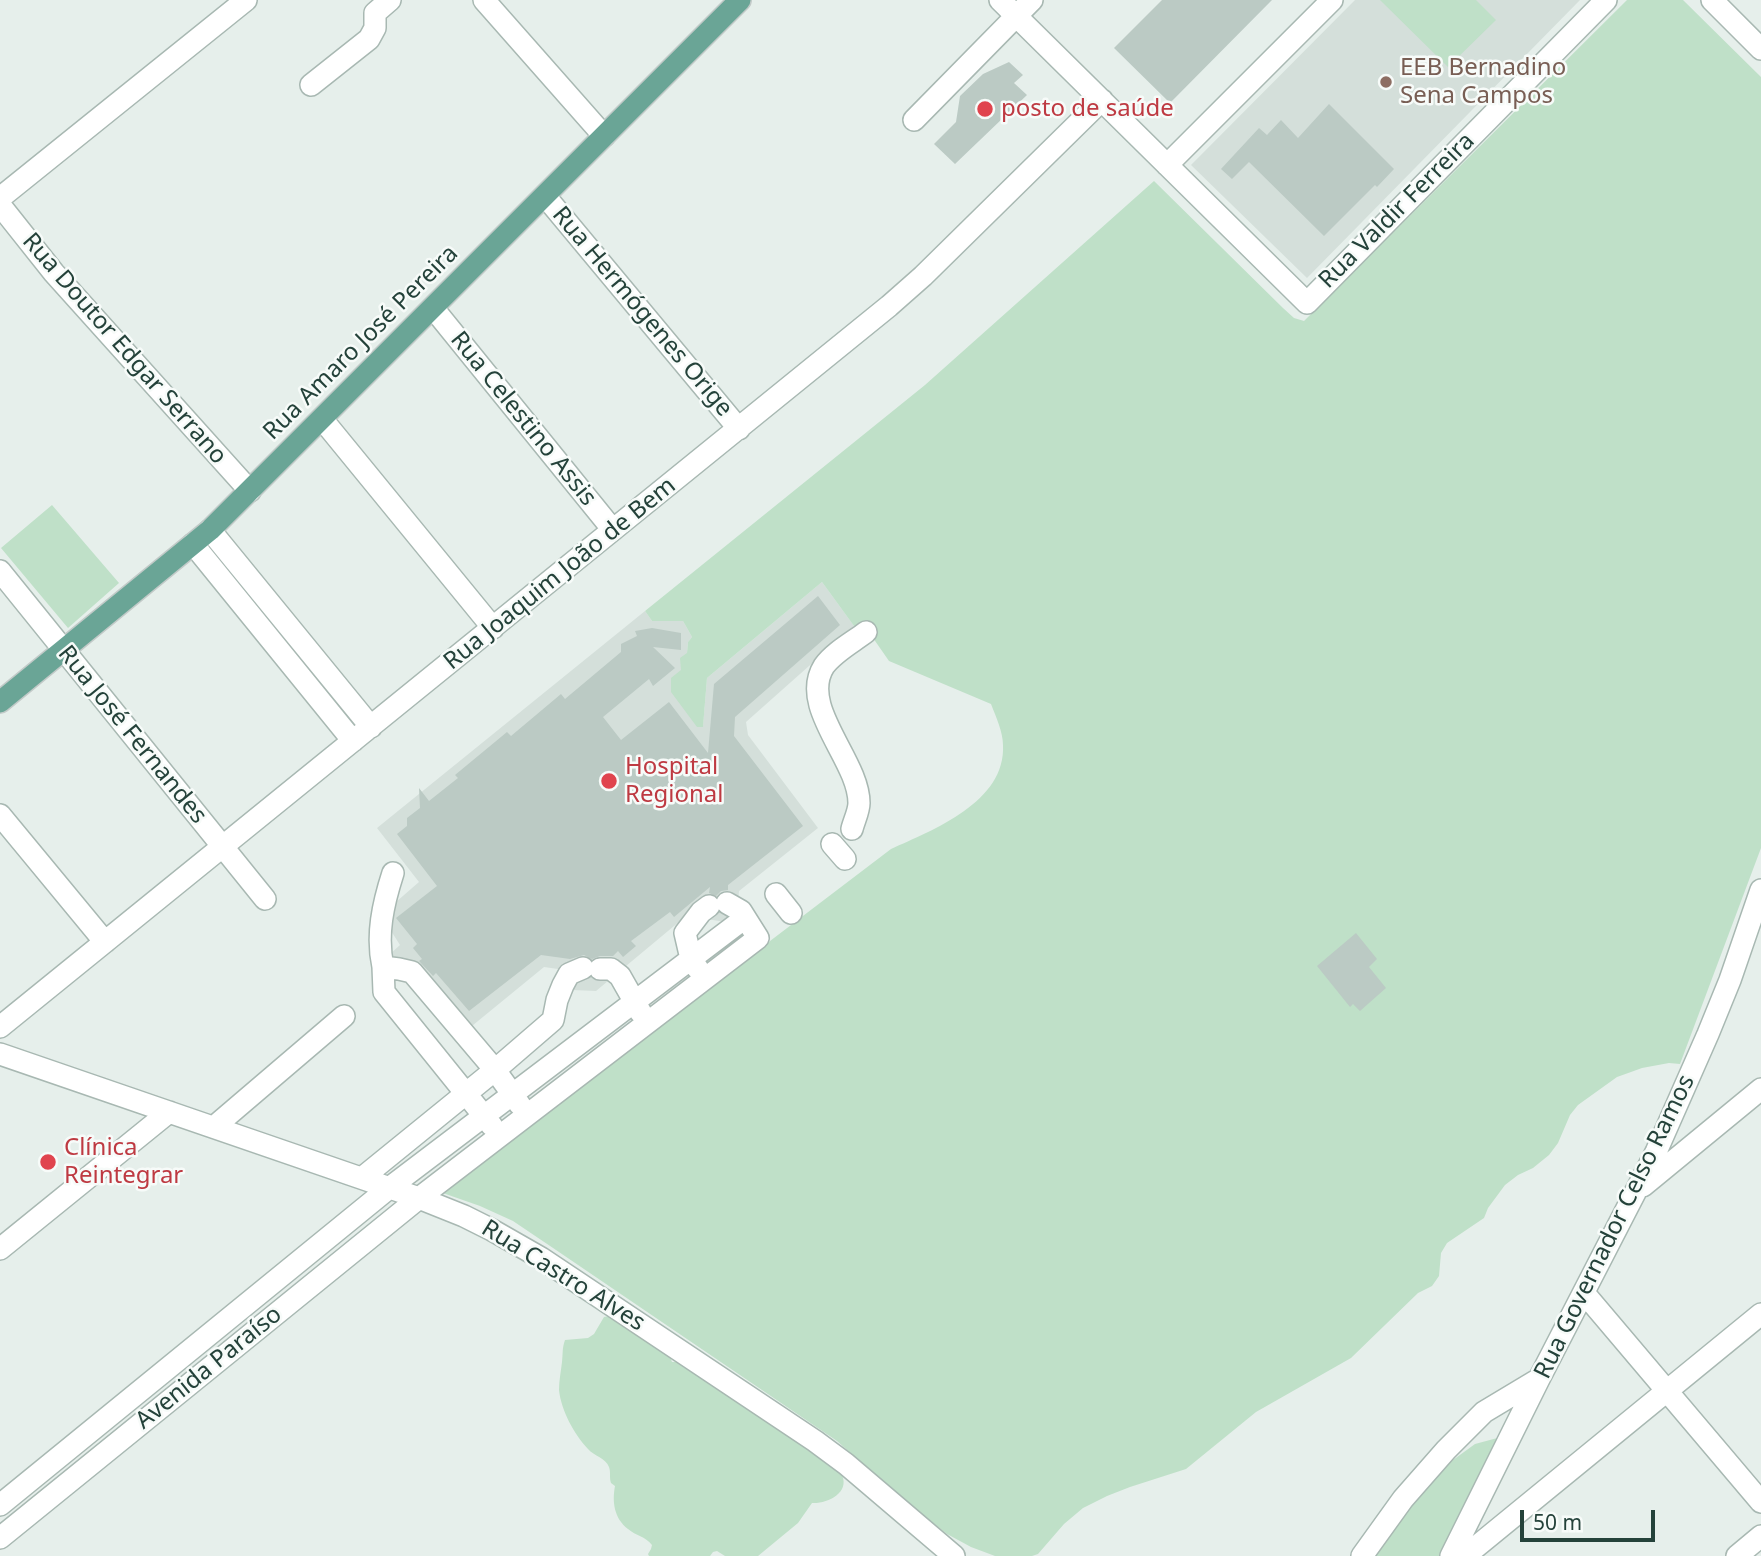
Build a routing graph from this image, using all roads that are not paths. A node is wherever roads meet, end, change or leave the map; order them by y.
1 (246, 0) edge
2 (484, 0) edge
3 (740, 0) edge
4 (1000, 0) edge
5 (1032, 0) edge
6 (1332, 0) edge
7 (1606, 0) edge
8 (1712, 0) edge
9 (377, 4) edge
10 (1016, 16) junction
11 (1761, 49) edge
12 (311, 85) dead end
13 (1102, 100) junction
14 (914, 120) dead end
15 (604, 136) junction
16 (1167, 165) junction
17 (545, 196) junction
18 (0, 198) edge
19 (0, 205) edge
20 (433, 308) junction
21 (322, 419) junction
22 (738, 429) junction
23 (250, 491) junction
24 (210, 530) junction
25 (613, 530) junction
26 (193, 544) junction
27 (0, 571) edge
28 (493, 628) junction
29 (866, 632) dead end
30 (64, 650) junction
31 (0, 702) edge
32 (371, 727) junction
33 (353, 741) junction
34 (0, 815) edge
35 (852, 829) dead end
36 (222, 847) junction
37 (393, 873) dead end
38 (1761, 890) edge
39 (776, 894) dead end
40 (265, 899) dead end
41 (791, 913) dead end
42 (745, 918) junction
43 (105, 942) junction
44 (691, 959) junction
45 (383, 967) junction
46 (705, 979) junction
47 (436, 1000) junction
48 (634, 1002) junction
49 (344, 1017) dead end
50 (554, 1020) junction
51 (409, 1023) junction
52 (647, 1024) junction
53 (0, 1027) edge
54 (0, 1054) edge
55 (558, 1060) junction
56 (495, 1070) junction
57 (570, 1082) junction
58 (1761, 1089) edge
59 (467, 1093) junction
60 (512, 1095) junction
61 (169, 1112) junction
62 (527, 1115) junction
63 (484, 1116) junction
64 (214, 1127) junction
65 (500, 1136) junction
66 (362, 1178) junction
67 (389, 1188) junction
68 (1636, 1192) junction
69 (419, 1198) junction
70 (0, 1249) edge
71 (1584, 1293) junction
72 (1761, 1314) edge
73 (1539, 1379) junction
74 (1667, 1391) junction
75 (1761, 1502) edge
76 (0, 1505) edge
77 (1761, 1536) edge
78 (0, 1538) edge
79 (954, 1556) edge
80 (1362, 1556) edge
81 (1451, 1556) edge
82 (1465, 1556) edge
83 (1737, 1556) edge

1 - 18 street
2 - 15 street
3 - 15 main road, Rua Amaro José Pereira
4 - 10 street
5 - 10 street
6 - 16 street
7 - 16 street, Rua Valdir Ferreira
8 - 11 street
9 - 12 street
10 - 13 street
10 - 14 street
13 - 16 street
13 - 22 street, Rua Joaquim João de Bem
15 - 17 main road, Rua Amaro José Pereira
17 - 20 main road, Rua Amaro José Pereira
17 - 22 street, Rua Hermógenes Orige
19 - 23 street, Rua Doutor Edgar Serrano
20 - 21 main road, Rua Amaro José Pereira
20 - 25 street, Rua Celestino Assis
21 - 23 main road, Rua Amaro José Pereira
21 - 28 street
22 - 25 street, Rua Joaquim João de Bem
23 - 24 main road, Rua Amaro José Pereira
24 - 26 main road, Rua Amaro José Pereira
24 - 32 street
25 - 28 street, Rua Joaquim João de Bem
26 - 30 main road, Rua Amaro José Pereira
26 - 33 street
27 - 30 street, Rua José Fernandes
28 - 32 street, Rua Joaquim João de Bem
29 - 35 street
30 - 31 main road, Rua Amaro José Pereira
30 - 36 street, Rua José Fernandes
32 - 33 street, Rua Joaquim João de Bem
33 - 36 street, Rua Joaquim João de Bem
34 - 43 street
36 - 40 street, Rua José Fernandes
36 - 43 street, Rua Joaquim João de Bem
37 - 45 street
38 - 68 street, Rua Governador Celso Ramos
39 - 41 street
42 - 44 street, Avenida Paraíso
42 - 44 street
42 - 46 street, Avenida Paraíso
43 - 53 street, Rua Joaquim João de Bem
44 - 46 street
44 - 48 street, Avenida Paraíso
45 - 47 street
45 - 51 street
46 - 52 street, Avenida Paraíso
47 - 51 street
47 - 56 street
48 - 50 street
48 - 52 street
48 - 55 street, Avenida Paraíso
49 - 64 street
50 - 55 street
50 - 56 street
51 - 59 street
52 - 57 street, Avenida Paraíso
54 - 61 street, Rua Castro Alves
55 - 57 street
55 - 60 street, Avenida Paraíso
56 - 59 street
56 - 60 street
57 - 62 street, Avenida Paraíso
58 - 68 street
59 - 63 street
59 - 66 street
60 - 62 street
60 - 63 street, Avenida Paraíso
61 - 64 street, Rua Castro Alves
61 - 70 street
62 - 65 street, Avenida Paraíso
63 - 65 street
63 - 67 street, Avenida Paraíso
64 - 66 street, Rua Castro Alves
65 - 69 street, Avenida Paraíso
66 - 67 street, Rua Castro Alves
67 - 69 street, Rua Castro Alves
67 - 76 street, Avenida Paraíso
68 - 71 street, Rua Governador Celso Ramos
69 - 78 street, Avenida Paraíso
69 - 79 street, Rua Castro Alves
71 - 73 street, Rua Governador Celso Ramos
71 - 74 street
72 - 74 street
73 - 80 street
73 - 81 street, Rua Governador Celso Ramos
74 - 75 street
74 - 82 street
77 - 83 street

